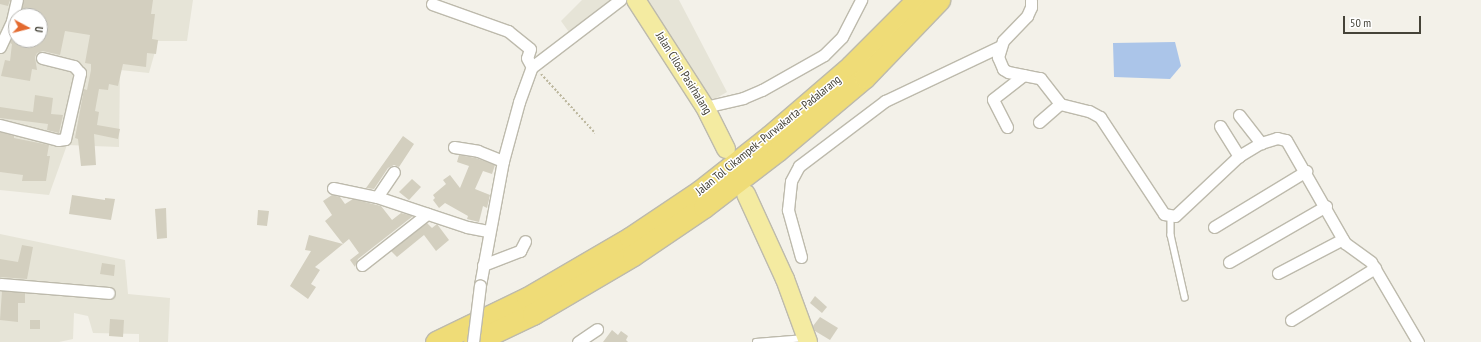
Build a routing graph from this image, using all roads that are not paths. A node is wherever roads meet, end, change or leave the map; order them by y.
1 (620, 0) edge
2 (636, 0) edge
3 (861, 0) edge
4 (917, 0) edge
5 (938, 0) edge
6 (1041, 0) edge
7 (1031, 3) edge
8 (432, 4) dead end
9 (8, 30) edge
10 (1001, 46) junction
11 (0, 47) edge
12 (42, 58) dead end
13 (532, 67) junction
14 (1024, 75) junction
15 (1060, 104) junction
16 (705, 107) junction
17 (1239, 115) dead end
18 (1039, 122) dead end
19 (0, 125) edge
20 (1220, 126) dead end
21 (1007, 127) dead end
22 (1261, 143) junction
23 (454, 147) dead end
24 (726, 149) dead end
25 (1239, 156) junction
26 (503, 161) junction
27 (1306, 171) junction
28 (394, 172) dead end
29 (333, 188) dead end
30 (746, 194) dead end
31 (377, 196) junction
32 (1326, 206) junction
33 (426, 214) junction
34 (1171, 216) junction
35 (1214, 227) dead end
36 (488, 231) junction
37 (1343, 240) junction
38 (525, 241) dead end
39 (801, 257) dead end
40 (1229, 262) dead end
41 (362, 265) dead end
42 (483, 265) junction
43 (1375, 268) junction
44 (1278, 273) dead end
45 (0, 284) edge
46 (110, 293) dead end
47 (1185, 297) dead end
48 (1291, 320) dead end
49 (597, 330) dead end
50 (807, 340) edge
51 (436, 342) edge
52 (473, 342) edge
53 (578, 342) edge
54 (756, 342) edge
55 (1418, 342) edge

1 - 13 street
2 - 16 main road, Jalan Ciloa Pasirhalang
3 - 16 street
4 - 51 highway, Jalan Tol Cikampek–Purwakarta–Padalarang
5 - 52 highway, Jalan Tol Cikampek–Purwakarta–Padalarang
6 - 7 street
7 - 10 street
8 - 13 street
9 - 11 street
10 - 14 street
10 - 39 street
12 - 19 street
13 - 26 street
14 - 15 street
14 - 21 street
15 - 18 street
15 - 34 street
16 - 24 main road, Jalan Ciloa Pasirhalang
17 - 22 street
20 - 25 street
22 - 25 street
22 - 27 street
23 - 26 street
25 - 34 street
26 - 36 street
27 - 32 street
27 - 35 street
28 - 31 street
29 - 31 street
30 - 50 main road
31 - 33 street
32 - 37 street
32 - 40 street
33 - 36 street
33 - 41 street
34 - 47 lane
36 - 42 street
37 - 43 street
37 - 44 street
38 - 42 street
42 - 52 street, bridge
43 - 48 street
43 - 55 street
45 - 46 street
49 - 53 street
50 - 54 lane

